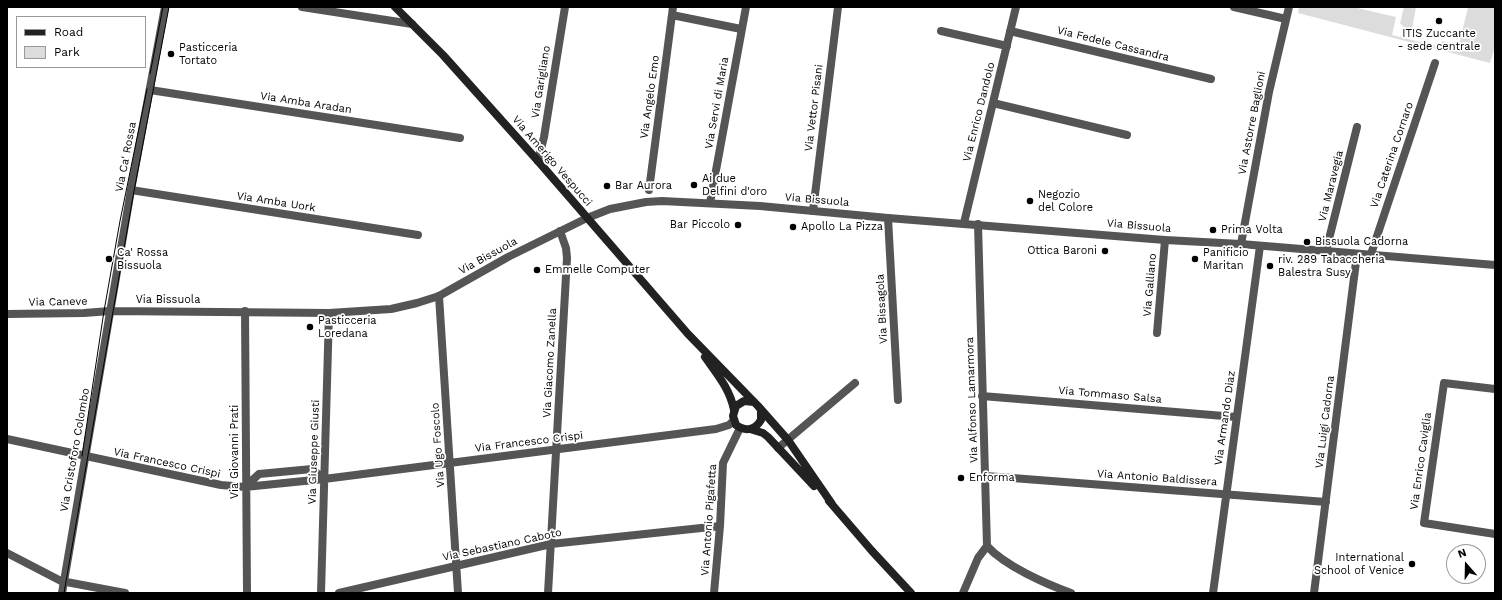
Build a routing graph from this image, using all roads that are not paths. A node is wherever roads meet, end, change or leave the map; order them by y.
1 (165, 7) edge
2 (302, 7) edge
3 (395, 7) edge
4 (565, 7) edge
5 (744, 7) edge
6 (838, 7) edge
7 (1016, 7) edge
8 (1234, 7) edge
9 (1289, 7) edge
10 (672, 11) edge
11 (1286, 19) junction
12 (412, 24) junction
13 (742, 29) junction
14 (941, 31) dead end
15 (1010, 31) junction
16 (1007, 46) junction
17 (1434, 63) dead end
18 (1212, 79) dead end
19 (150, 90) junction
20 (993, 103) junction
21 (1357, 127) dead end
22 (1128, 135) dead end
23 (460, 138) dead end
24 (538, 161) junction
25 (131, 190) junction
26 (649, 190) dead end
27 (710, 203) junction
28 (813, 211) junction
29 (587, 218) junction
30 (888, 218) junction
31 (964, 223) junction
32 (978, 224) junction
33 (560, 231) junction
34 (418, 235) dead end
35 (1165, 240) junction
36 (1241, 244) junction
37 (1260, 246) junction
38 (1326, 251) junction
39 (1357, 254) junction
40 (1371, 254) junction
41 (1495, 265) edge
42 (439, 296) junction
43 (110, 311) junction
44 (245, 311) junction
45 (329, 312) junction
46 (7, 314) edge
47 (1157, 333) dead end
48 (688, 334) junction
49 (855, 383) dead end
50 (1495, 389) edge
51 (982, 396) junction
52 (898, 400) dead end
53 (754, 402) junction
54 (734, 410) junction
55 (761, 410) junction
56 (1236, 417) junction
57 (734, 420) junction
58 (740, 428) junction
59 (750, 429) junction
60 (7, 439) edge
61 (788, 440) junction
62 (778, 448) junction
63 (556, 450) junction
64 (85, 457) junction
65 (450, 463) junction
66 (986, 476) junction
67 (324, 479) junction
68 (245, 487) junction
69 (1226, 494) junction
70 (1326, 502) junction
71 (832, 504) junction
72 (720, 526) junction
73 (1495, 534) edge
74 (551, 544) junction
75 (987, 546) junction
76 (7, 552) edge
77 (457, 566) junction
78 (63, 582) junction
79 (62, 593) edge
80 (125, 593) edge
81 (247, 593) edge
82 (321, 593) edge
83 (339, 593) edge
84 (458, 593) edge
85 (548, 593) edge
86 (714, 593) edge
87 (911, 593) edge
88 (964, 593) edge
89 (1071, 593) edge
90 (1213, 593) edge
91 (1314, 593) edge

1 - 19 street, Via Ca' Rossa
2 - 12 street
3 - 12 main road, Via Amerigo Vespucci
4 - 24 street, Via Garigliano
5 - 13 street, Via Servi di Maria
6 - 28 street, Via Vettor Pisani
7 - 15 street, Via Enrico Dandolo
8 - 11 street
9 - 11 street, Via Astorre Baglioni
10 - 13 street
10 - 26 street, Via Angelo Emo
11 - 36 street, Via Astorre Baglioni
12 - 24 main road, Via Amerigo Vespucci
13 - 27 street, Via Servi di Maria
14 - 16 street
15 - 16 street, Via Enrico Dandolo
15 - 18 street, Via Fedele Cassandra
16 - 20 street, Via Enrico Dandolo
17 - 40 street, Via Caterina Cornaro
19 - 23 street, Via Amba Aradan
19 - 25 street, Via Ca' Rossa
20 - 22 street
20 - 31 street, Via Enrico Dandolo
21 - 38 street, Via Maravegia
24 - 29 main road, Via Amerigo Vespucci
25 - 34 street, Via Amba Uork
25 - 43 street, Via Ca' Rossa
27 - 28 street, Via Bissuola
27 - 29 street, Via Bissuola
28 - 30 street, Via Bissuola
29 - 33 street, Via Bissuola
29 - 48 main road, Via Amerigo Vespucci
30 - 31 street, Via Bissuola
30 - 52 street, Via Bissagola
31 - 32 street, Via Bissuola
32 - 35 street, Via Bissuola
32 - 51 street, Via Alfonso Lamarmora
33 - 42 street, Via Bissuola
33 - 63 street, Via Giacomo Zanella
35 - 36 street, Via Bissuola
35 - 47 street, Via Galliano
36 - 37 street, Via Bissuola
37 - 38 street, Via Bissuola
37 - 56 street, Via Armando Diaz
38 - 39 street, Via Bissuola
39 - 40 street, Via Bissuola
39 - 70 street, Via Luigi Cadorna
40 - 41 street, Via Bissuola
42 - 45 street, Via Bissuola
42 - 65 street, Via Ugo Foscolo
43 - 44 street, Via Bissuola
43 - 46 street, Via Caneve
43 - 64 street, Via Cristoforo Colombo
44 - 45 street, Via Bissuola
44 - 68 street, Via Giovanni Prati
45 - 67 street, Via Giuseppe Giusti
48 - 53 main road, Via Amerigo Vespucci
48 - 54 main road, Via Amerigo Vespucci
49 - 61 street
50 - 73 street, Via Enrico Caviglia
51 - 56 street, Via Tommaso Salsa
51 - 66 street, Via Alfonso Lamarmora
53 - 54 main road
53 - 55 main road, Via Amerigo Vespucci
54 - 57 main road, Via Amerigo Vespucci
55 - 59 main road
55 - 61 main road, Via Amerigo Vespucci
56 - 69 street, Via Armando Diaz
57 - 58 main road
57 - 63 street, Via Francesco Crispi
58 - 59 main road, Via Amerigo Vespucci
58 - 72 street, Via Antonio Pigafetta
59 - 62 main road, Via Amerigo Vespucci
60 - 64 street, Via Francesco Crispi
61 - 62 street
61 - 71 main road, Via Amerigo Vespucci
62 - 71 main road, Via Amerigo Vespucci
63 - 65 street, Via Francesco Crispi
63 - 74 street, Via Giacomo Zanella
64 - 68 street, Via Francesco Crispi
64 - 78 street, Via Cristoforo Colombo
65 - 67 street, Via Francesco Crispi
65 - 77 street, Via Ugo Foscolo
66 - 69 street, Via Antonio Baldissera
66 - 75 street, Via Alfonso Lamarmora
67 - 68 street, Via Francesco Crispi
67 - 68 street
67 - 82 street, Via Giuseppe Giusti
68 - 81 street, Via Giovanni Prati
69 - 70 street, Via Antonio Baldissera
69 - 90 street, Via Armando Diaz
70 - 91 street, Via Luigi Cadorna
71 - 87 main road, Via Amerigo Vespucci
72 - 74 street, Via Sebastiano Caboto
72 - 86 street, Via Antonio Pigafetta
74 - 77 street, Via Sebastiano Caboto
74 - 85 street, Via Giacomo Zanella
75 - 88 street
75 - 89 street
76 - 78 street
77 - 83 street, Via Sebastiano Caboto
77 - 84 street, Via Ugo Foscolo
78 - 79 street, Via Cristoforo Colombo
78 - 80 street

